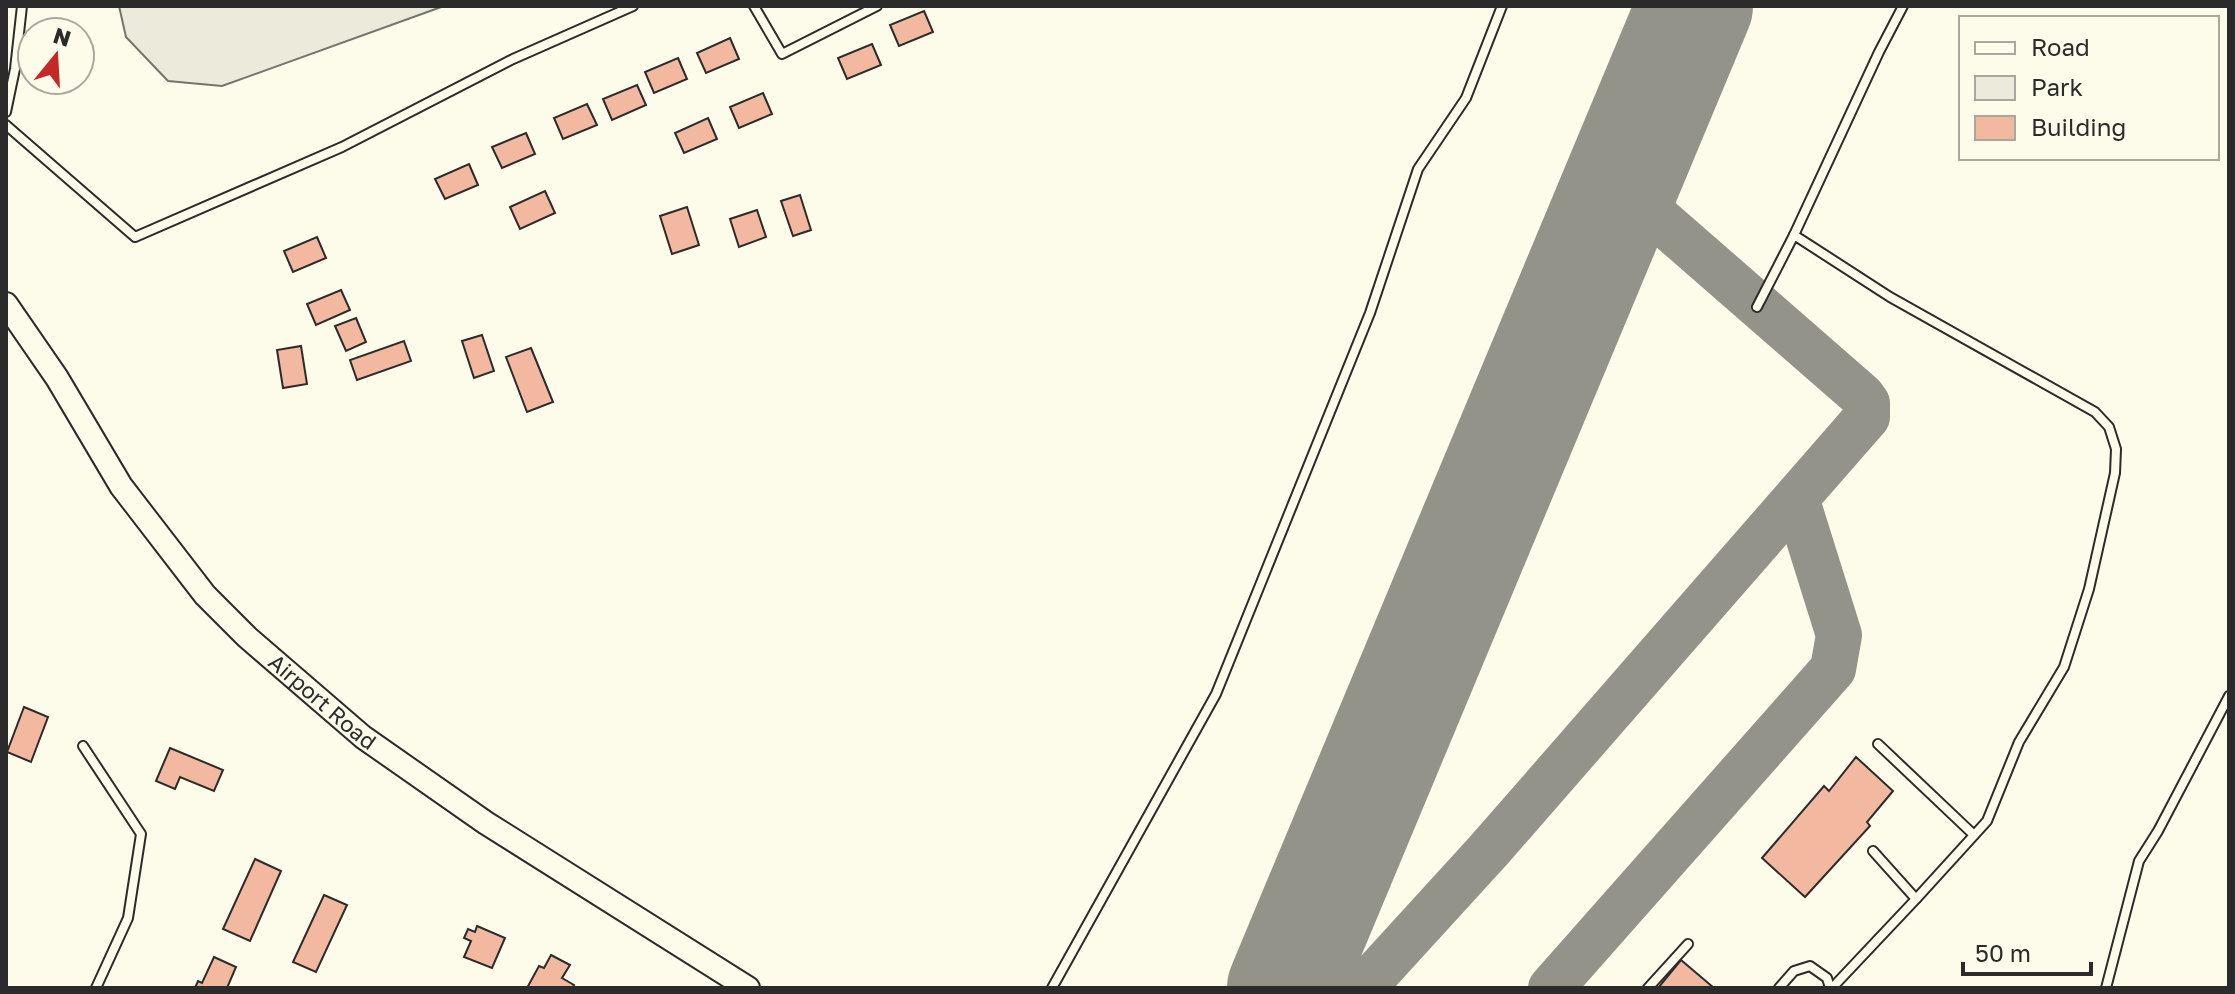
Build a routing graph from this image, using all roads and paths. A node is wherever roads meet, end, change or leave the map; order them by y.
1 (22, 6) edge
2 (633, 6) edge
3 (754, 6) edge
4 (877, 6) edge
5 (1502, 6) edge
6 (1903, 6) edge
7 (6, 112) edge
8 (6, 125) edge
9 (1794, 235) junction
10 (6, 304) edge
11 (1757, 307) dead end
12 (2229, 696) edge
13 (1878, 744) dead end
14 (83, 746) dead end
15 (1974, 835) junction
16 (1873, 851) dead end
17 (1916, 899) junction
18 (1688, 944) dead end
19 (96, 988) edge
20 (748, 988) edge
21 (1052, 988) edge
22 (1648, 988) edge
23 (1779, 988) edge
24 (1831, 988) edge
25 (2106, 988) edge

1 - 7 lane
2 - 8 lane
3 - 4 lane
5 - 21 lane
6 - 9 lane
9 - 11 lane
9 - 15 lane
10 - 20 main road, Airport Road
12 - 25 lane
13 - 15 lane
14 - 19 lane
15 - 17 lane
16 - 17 lane
17 - 24 lane
18 - 22 lane
23 - 24 lane

